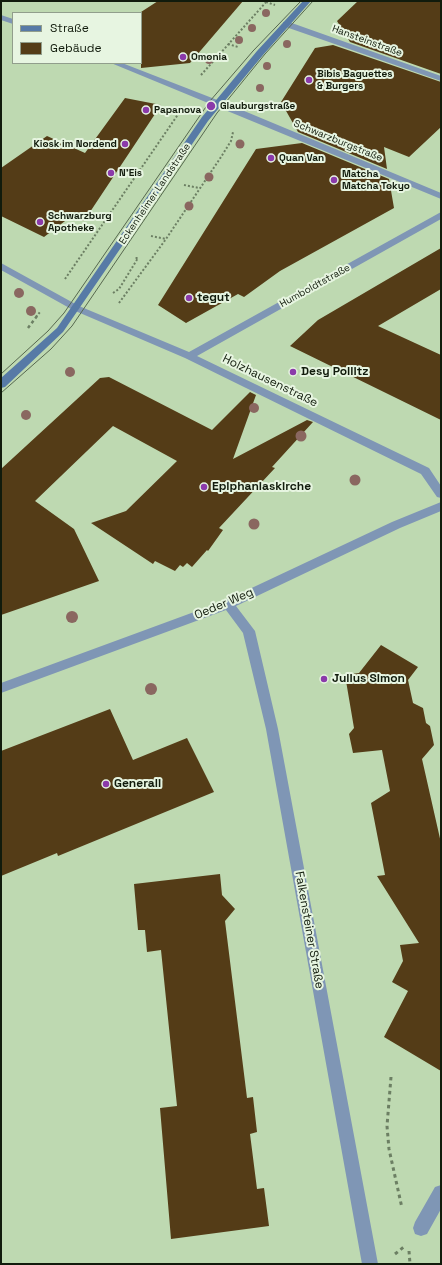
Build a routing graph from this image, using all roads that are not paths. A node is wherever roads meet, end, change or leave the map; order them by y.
1 (307, 1) edge
2 (1, 17) edge
3 (12, 22) edge
4 (286, 24) junction
5 (118, 64) edge
6 (441, 79) edge
7 (217, 103) junction
8 (441, 196) edge
9 (441, 215) edge
10 (1, 266) edge
11 (6, 273) edge
12 (76, 308) junction
13 (189, 356) junction
14 (1, 384) edge
15 (441, 494) edge
16 (441, 506) edge
17 (228, 604) junction
18 (1, 688) edge
19 (441, 1193) edge
20 (421, 1228) dead end
21 (370, 1264) edge

1 - 4 main road, Eckenheimer Landstraße
2 - 3 street
4 - 6 street, Hansteinstraße
4 - 7 main road, Eckenheimer Landstraße
5 - 7 street, Schwarzburgstraße
7 - 8 street, Schwarzburgstraße
7 - 12 main road, Eckenheimer Landstraße
9 - 13 street, Humboldtstraße
10 - 11 street, Holzhausenstraße
11 - 12 street, Holzhausenstraße
12 - 13 street, Holzhausenstraße
12 - 14 main road, Eckenheimer Landstraße
13 - 15 street, Holzhausenstraße
16 - 17 street, Oeder Weg
17 - 18 street, Oeder Weg
17 - 21 street, Falkensteiner Straße
19 - 20 street

